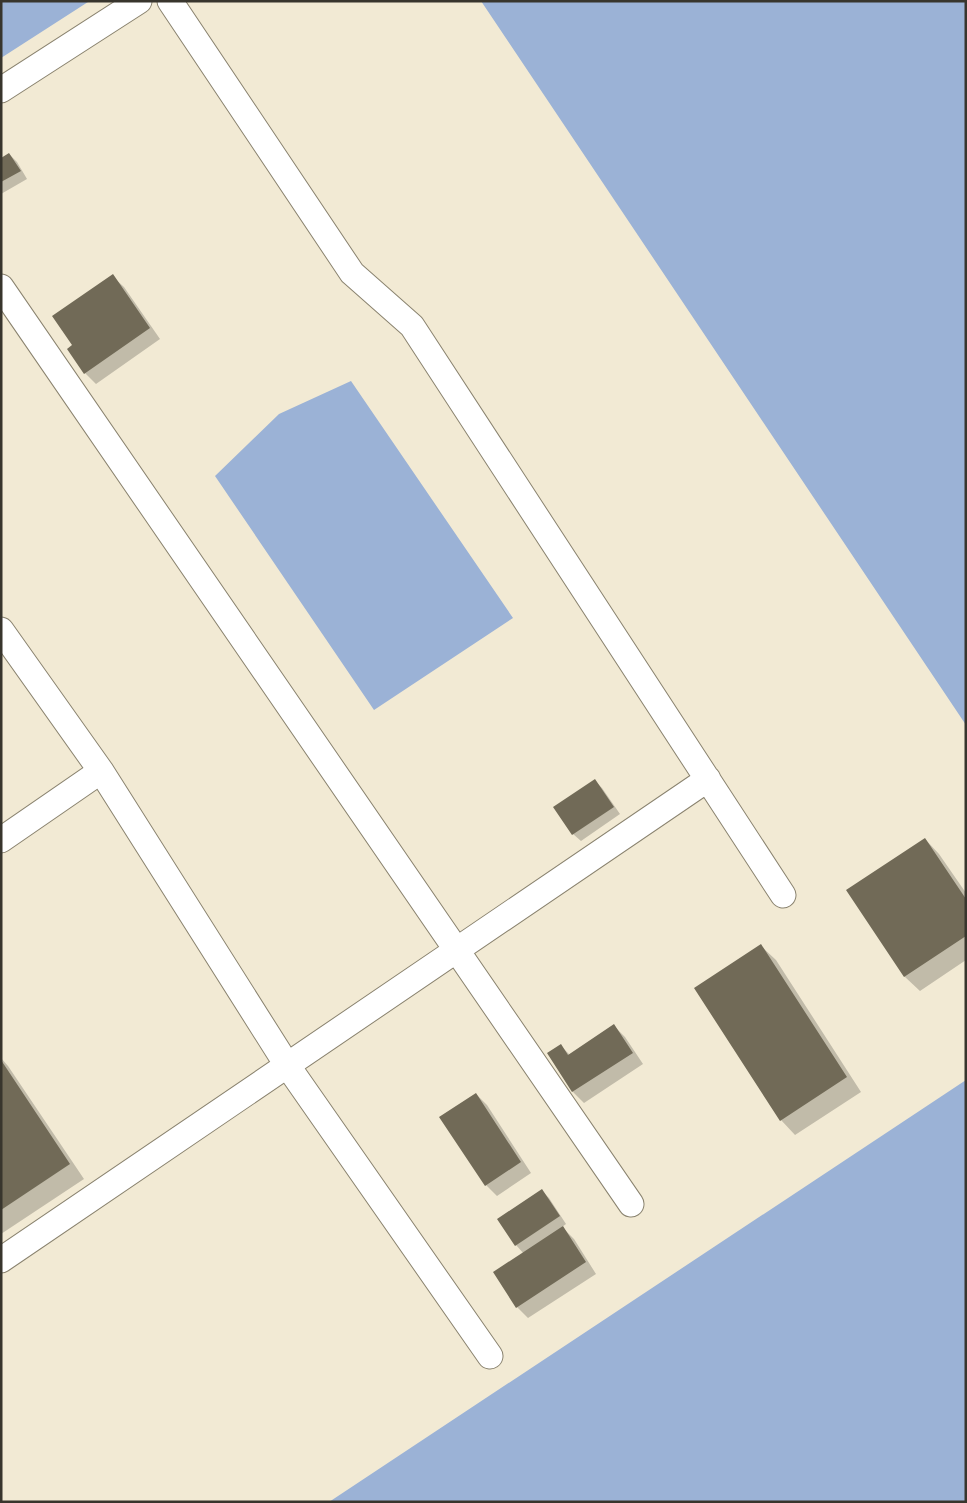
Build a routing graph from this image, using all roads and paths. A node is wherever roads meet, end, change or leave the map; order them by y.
1 (139, 1) edge
2 (170, 1) edge
3 (1, 90) edge
4 (1, 287) edge
5 (1, 630) edge
6 (101, 771) junction
7 (708, 779) junction
8 (1, 840) edge
9 (783, 895) dead end
10 (456, 950) junction
11 (287, 1065) junction
12 (631, 1204) dead end
13 (1, 1260) edge
14 (490, 1356) dead end

1 - 3 lane
2 - 7 lane
4 - 10 lane
5 - 6 lane
6 - 8 lane
6 - 11 lane
7 - 9 lane
7 - 10 lane
10 - 11 lane
10 - 12 lane
11 - 13 lane
11 - 14 lane

